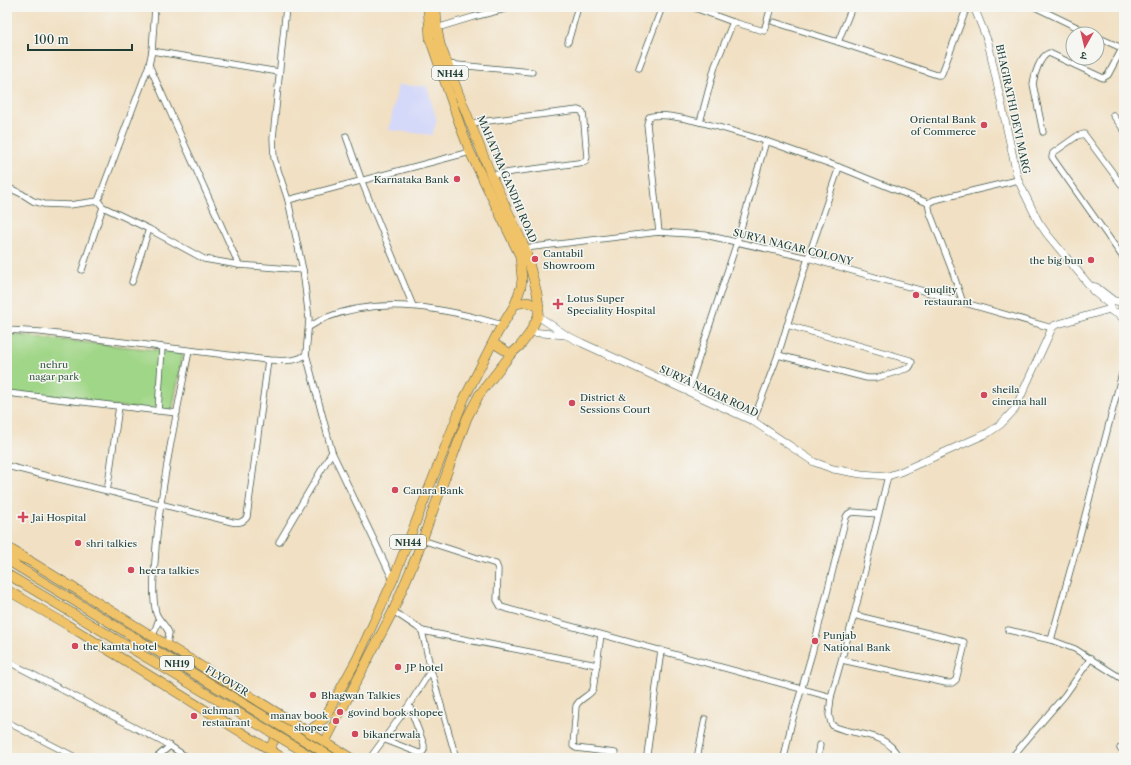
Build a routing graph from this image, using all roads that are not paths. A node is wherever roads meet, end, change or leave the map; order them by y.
1 (155, 7) edge
2 (286, 7) edge
3 (428, 7) edge
4 (436, 7) edge
5 (578, 7) edge
6 (662, 7) edge
7 (692, 7) edge
8 (771, 7) edge
9 (852, 7) edge
10 (967, 7) edge
11 (974, 7) edge
12 (1035, 7) edge
13 (508, 8) dead end
14 (1046, 9) edge
15 (733, 22) junction
16 (774, 22) dead end
17 (1077, 26) edge
18 (437, 28) junction
19 (1105, 40) edge
20 (568, 42) dead end
21 (838, 42) junction
22 (1123, 48) edge
23 (152, 51) junction
24 (447, 64) junction
25 (149, 65) junction
26 (639, 68) dead end
27 (279, 72) junction
28 (532, 72) dead end
29 (1113, 115) dead end
30 (700, 122) junction
31 (470, 123) junction
32 (1124, 130) edge
33 (1043, 132) dead end
34 (346, 136) dead end
35 (766, 141) junction
36 (470, 152) junction
37 (839, 167) junction
38 (490, 174) junction
39 (1018, 180) junction
40 (362, 182) junction
41 (7, 187) edge
42 (1124, 188) edge
43 (288, 200) junction
44 (98, 201) junction
45 (928, 203) junction
46 (103, 207) junction
47 (149, 229) junction
48 (659, 232) junction
49 (737, 242) junction
50 (524, 248) junction
51 (808, 258) junction
52 (1124, 258) edge
53 (239, 265) junction
54 (82, 270) dead end
55 (303, 270) junction
56 (132, 282) dead end
57 (963, 303) junction
58 (515, 304) junction
59 (413, 306) junction
60 (1119, 306) edge
61 (539, 311) junction
62 (1124, 320) edge
63 (502, 325) junction
64 (787, 325) junction
65 (309, 327) junction
66 (1052, 328) junction
67 (7, 330) edge
68 (530, 332) junction
69 (566, 335) junction
70 (493, 343) junction
71 (162, 347) junction
72 (189, 351) junction
73 (306, 354) junction
74 (511, 354) junction
75 (778, 355) junction
76 (268, 360) junction
77 (1124, 366) edge
78 (688, 391) junction
79 (7, 393) edge
80 (119, 406) junction
81 (158, 411) junction
82 (176, 413) junction
83 (752, 421) junction
84 (332, 452) junction
85 (7, 467) edge
86 (888, 476) junction
87 (107, 492) junction
88 (160, 505) junction
89 (878, 514) junction
90 (422, 540) junction
91 (279, 542) dead end
92 (7, 547) edge
93 (7, 554) edge
94 (7, 560) edge
95 (29, 560) junction
96 (7, 574) edge
97 (393, 580) junction
98 (7, 590) edge
99 (392, 611) junction
100 (854, 615) junction
101 (159, 619) junction
102 (1008, 630) dead end
103 (422, 631) junction
104 (601, 635) junction
105 (153, 636) junction
106 (1051, 640) junction
107 (166, 644) junction
108 (661, 650) junction
109 (1091, 658) junction
110 (842, 660) junction
111 (7, 661) edge
112 (597, 665) junction
113 (432, 670) junction
114 (1124, 680) edge
115 (801, 688) junction
116 (832, 697) junction
117 (409, 705) junction
118 (705, 718) dead end
119 (287, 719) junction
120 (7, 722) edge
121 (308, 732) junction
122 (383, 739) junction
123 (326, 742) junction
124 (820, 745) dead end
125 (170, 746) junction
126 (269, 749) junction
127 (615, 753) dead end
128 (647, 755) dead end
129 (77, 758) edge
130 (156, 758) edge
131 (188, 758) edge
132 (283, 758) edge
133 (314, 758) edge
134 (333, 758) edge
135 (351, 758) edge
136 (370, 758) edge
137 (456, 758) edge
138 (696, 758) edge
139 (784, 758) edge
140 (818, 758) edge
141 (899, 758) edge
142 (1011, 758) edge

1 - 23 street
2 - 27 street
3 - 36 main road, MAHATMA GANDHI ROAD / NH44
4 - 18 main road, MAHATMA GANDHI ROAD / NH44
5 - 20 street
6 - 26 street
7 - 15 street
8 - 15 street
9 - 21 street
10 - 21 street
11 - 39 street, BHAGIRATHI DEVI MARG
12 - 14 street
13 - 18 street
14 - 17 street
15 - 30 street
16 - 21 street
18 - 24 main road, MAHATMA GANDHI ROAD / NH44
19 - 22 street
22 - 33 street
23 - 25 street
23 - 27 street
24 - 28 street
24 - 31 main road, MAHATMA GANDHI ROAD / NH44
25 - 44 street
25 - 53 street
27 - 43 street
29 - 32 street
30 - 35 street
30 - 48 street
31 - 38 main road, MAHATMA GANDHI ROAD / NH44
31 - 38 street
34 - 40 street
35 - 37 street
35 - 49 street
36 - 40 street
36 - 58 main road, MAHATMA GANDHI ROAD / NH44
37 - 45 street
37 - 51 street
38 - 50 main road, MAHATMA GANDHI ROAD / NH44
39 - 45 street
39 - 60 street, BHAGIRATHI DEVI MARG
40 - 43 street
40 - 59 street
41 - 44 street
42 - 52 street
43 - 55 street
44 - 46 street
45 - 57 street
46 - 47 street
46 - 54 street
47 - 53 street
47 - 56 street
48 - 49 street, SURYA NAGAR COLONY
48 - 50 street, SURYA NAGAR COLONY
49 - 51 street, SURYA NAGAR COLONY
49 - 78 street
50 - 61 main road, MAHATMA GANDHI ROAD / NH44
51 - 57 street, SURYA NAGAR COLONY
51 - 64 street
53 - 55 street
55 - 65 street
57 - 66 street, SURYA NAGAR COLONY
58 - 61 main road
58 - 63 main road, MAHATMA GANDHI ROAD / NH44
59 - 63 street
59 - 65 street
60 - 62 street
60 - 66 street
61 - 68 main road, NH44
61 - 69 street, SURYA NAGAR ROAD
63 - 70 main road, MAHATMA GANDHI ROAD / NH44
64 - 75 street
64 - 75 street
65 - 73 street
66 - 86 street, SURYA NAGAR ROAD
67 - 71 street
68 - 69 street
68 - 74 main road, NH44
69 - 78 street, SURYA NAGAR ROAD
70 - 74 main road
70 - 97 main road, MAHATMA GANDHI ROAD / NH44
71 - 72 street
71 - 81 street
72 - 76 street
72 - 82 street
73 - 76 street
73 - 84 street
74 - 90 main road, NH44
75 - 83 street
76 - 88 street
77 - 106 street
78 - 83 street, SURYA NAGAR ROAD
79 - 80 street
80 - 81 street
80 - 87 street
81 - 82 street
82 - 88 street
83 - 86 street, SURYA NAGAR ROAD
84 - 91 street
84 - 97 street
85 - 87 street
86 - 89 street
87 - 88 street
88 - 101 street
89 - 100 street
89 - 115 street
90 - 99 main road, NH44
90 - 104 street
92 - 95 main road
93 - 95 main road
94 - 134 main road, FLYOVER / NH19, bridge
95 - 105 main road
96 - 133 main road, NH19, bridge
97 - 121 main road, MAHATMA GANDHI ROAD / NH44
98 - 126 main road
99 - 103 street
99 - 123 main road, NH44
100 - 110 street
100 - 110 street
101 - 105 street
101 - 107 street
102 - 106 street
103 - 112 street
103 - 113 street
104 - 108 street
104 - 112 street
105 - 107 main road
106 - 109 street
107 - 119 main road
108 - 115 street
108 - 128 street
109 - 114 street
109 - 142 street
110 - 116 street
111 - 125 street
112 - 127 street
113 - 117 street
113 - 137 street
115 - 116 street
115 - 139 street
116 - 141 street
117 - 122 street
117 - 122 street
118 - 138 street
119 - 121 main road
119 - 126 main road
120 - 129 street
121 - 123 main road
122 - 136 street
123 - 135 main road
124 - 140 street
125 - 130 street
125 - 131 street
126 - 132 main road

